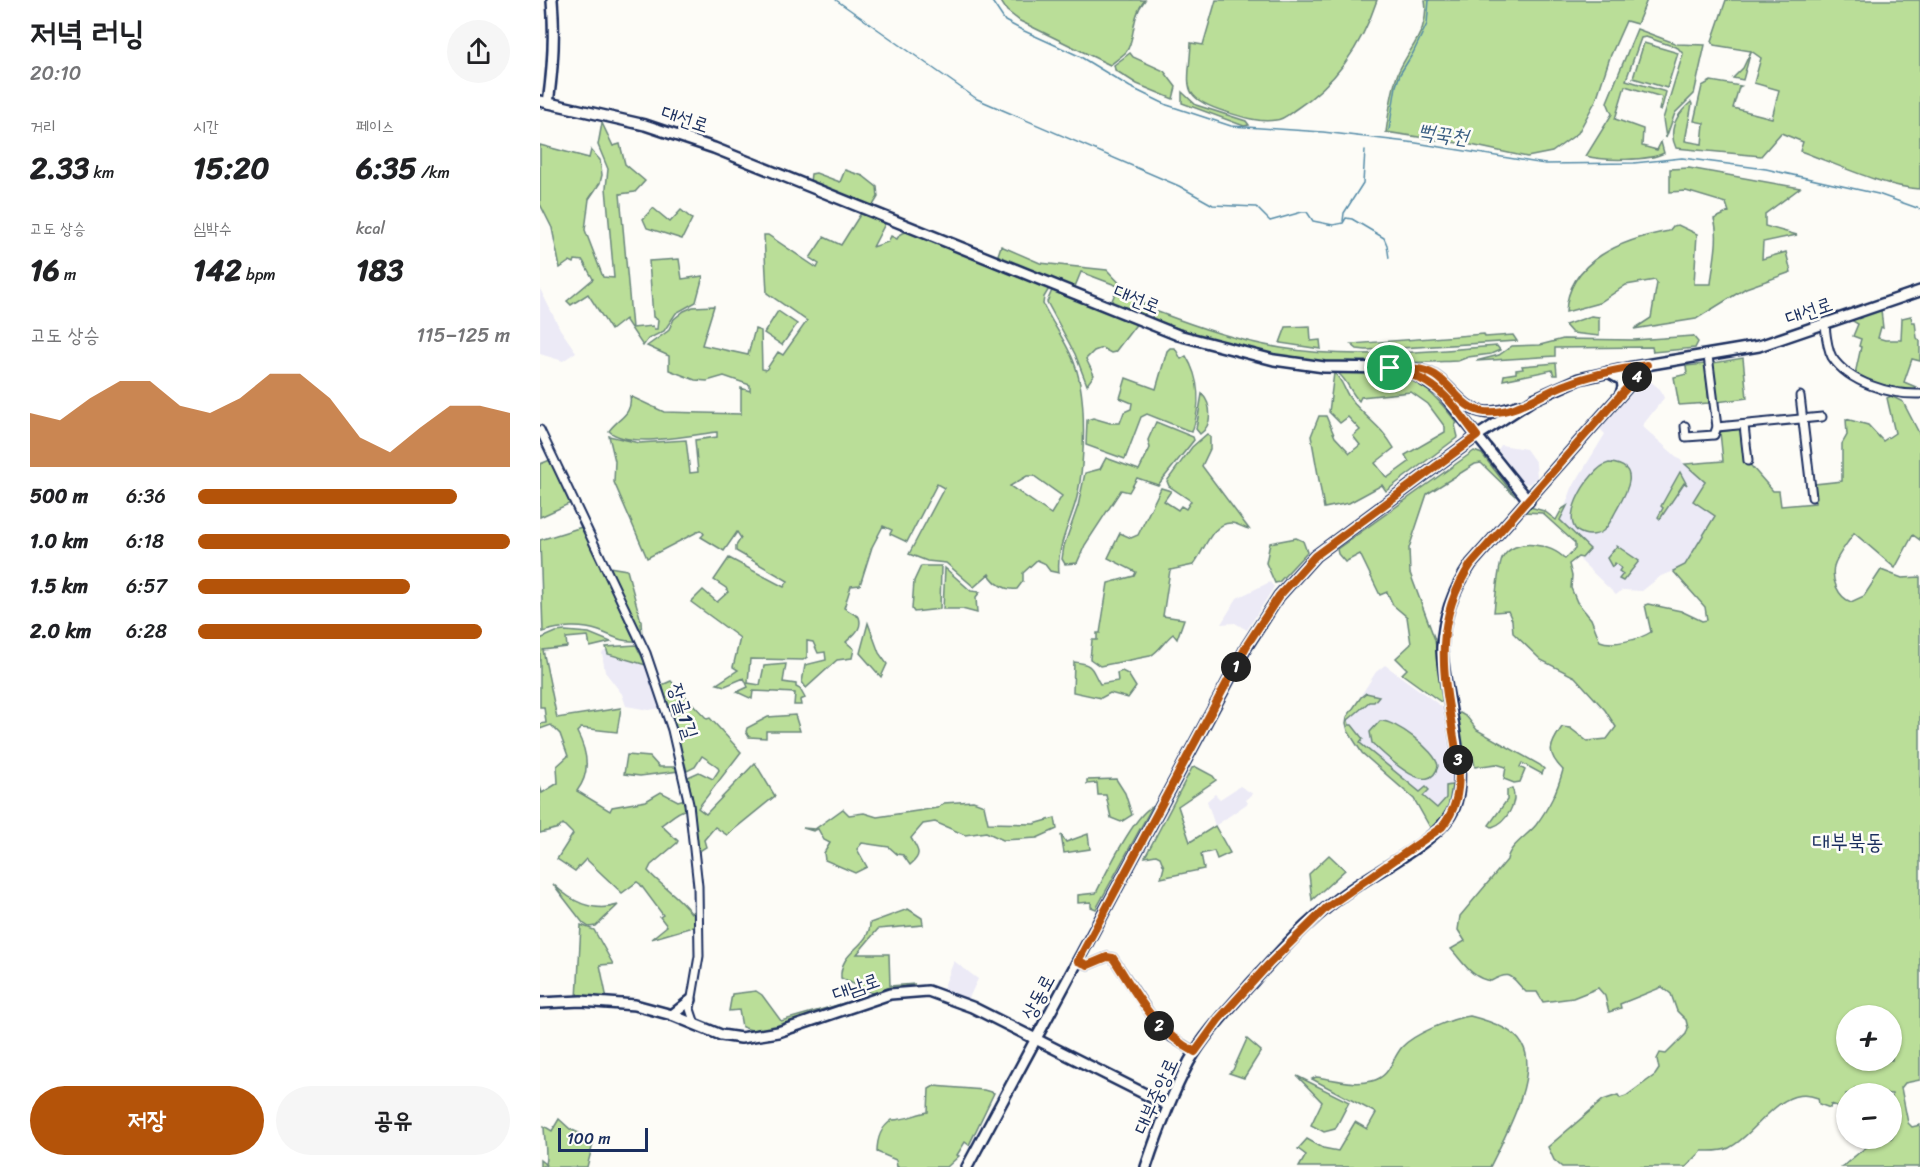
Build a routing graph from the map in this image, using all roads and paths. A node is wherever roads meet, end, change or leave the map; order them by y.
1 (552, 0) edge
2 (544, 102) edge
3 (1920, 291) edge
4 (1825, 325) junction
5 (1708, 356) junction
6 (1647, 365) junction
7 (1390, 368) junction
8 (1608, 371) junction
9 (1621, 394) junction
10 (1920, 394) edge
11 (1800, 396) dead end
12 (1529, 403) junction
13 (1822, 417) dead end
14 (1802, 419) junction
15 (1744, 425) junction
16 (1685, 426) dead end
17 (1717, 428) junction
18 (540, 430) edge
19 (1477, 436) junction
20 (1748, 461) dead end
21 (1812, 498) dead end
22 (1529, 501) junction
23 (1078, 961) junction
24 (691, 1000) junction
25 (540, 1003) edge
26 (672, 1015) junction
27 (695, 1024) junction
28 (1036, 1039) junction
29 (1195, 1052) junction
30 (1167, 1105) junction
31 (968, 1167) edge
32 (1146, 1167) edge

1 - 2 street
2 - 7 street, 대선로
3 - 4 street, 대선로
4 - 5 street, 대선로
4 - 10 street
5 - 6 street, 대선로
5 - 17 street
6 - 8 street, 대선로
6 - 9 street, 대부중앙로
7 - 12 street
7 - 19 street, 대선로
8 - 9 street
8 - 12 street, 대선로
9 - 22 street, 대부중앙로
11 - 14 street
12 - 19 street, 대선로
13 - 14 street
14 - 15 street
14 - 21 street
15 - 17 street
15 - 20 street
16 - 17 street
18 - 24 street, 장골1길
19 - 22 street
19 - 23 street, 상동로
22 - 29 street, 대부중앙로
23 - 28 street, 상동로
23 - 29 street
24 - 26 street
24 - 27 street, 장골1길
25 - 26 street, 대남로
26 - 27 street, 대남로
27 - 28 street, 대남로
28 - 30 street, 대남로
28 - 31 street, 상동로
29 - 30 street, 대부중앙로
30 - 32 street, 대부중앙로

